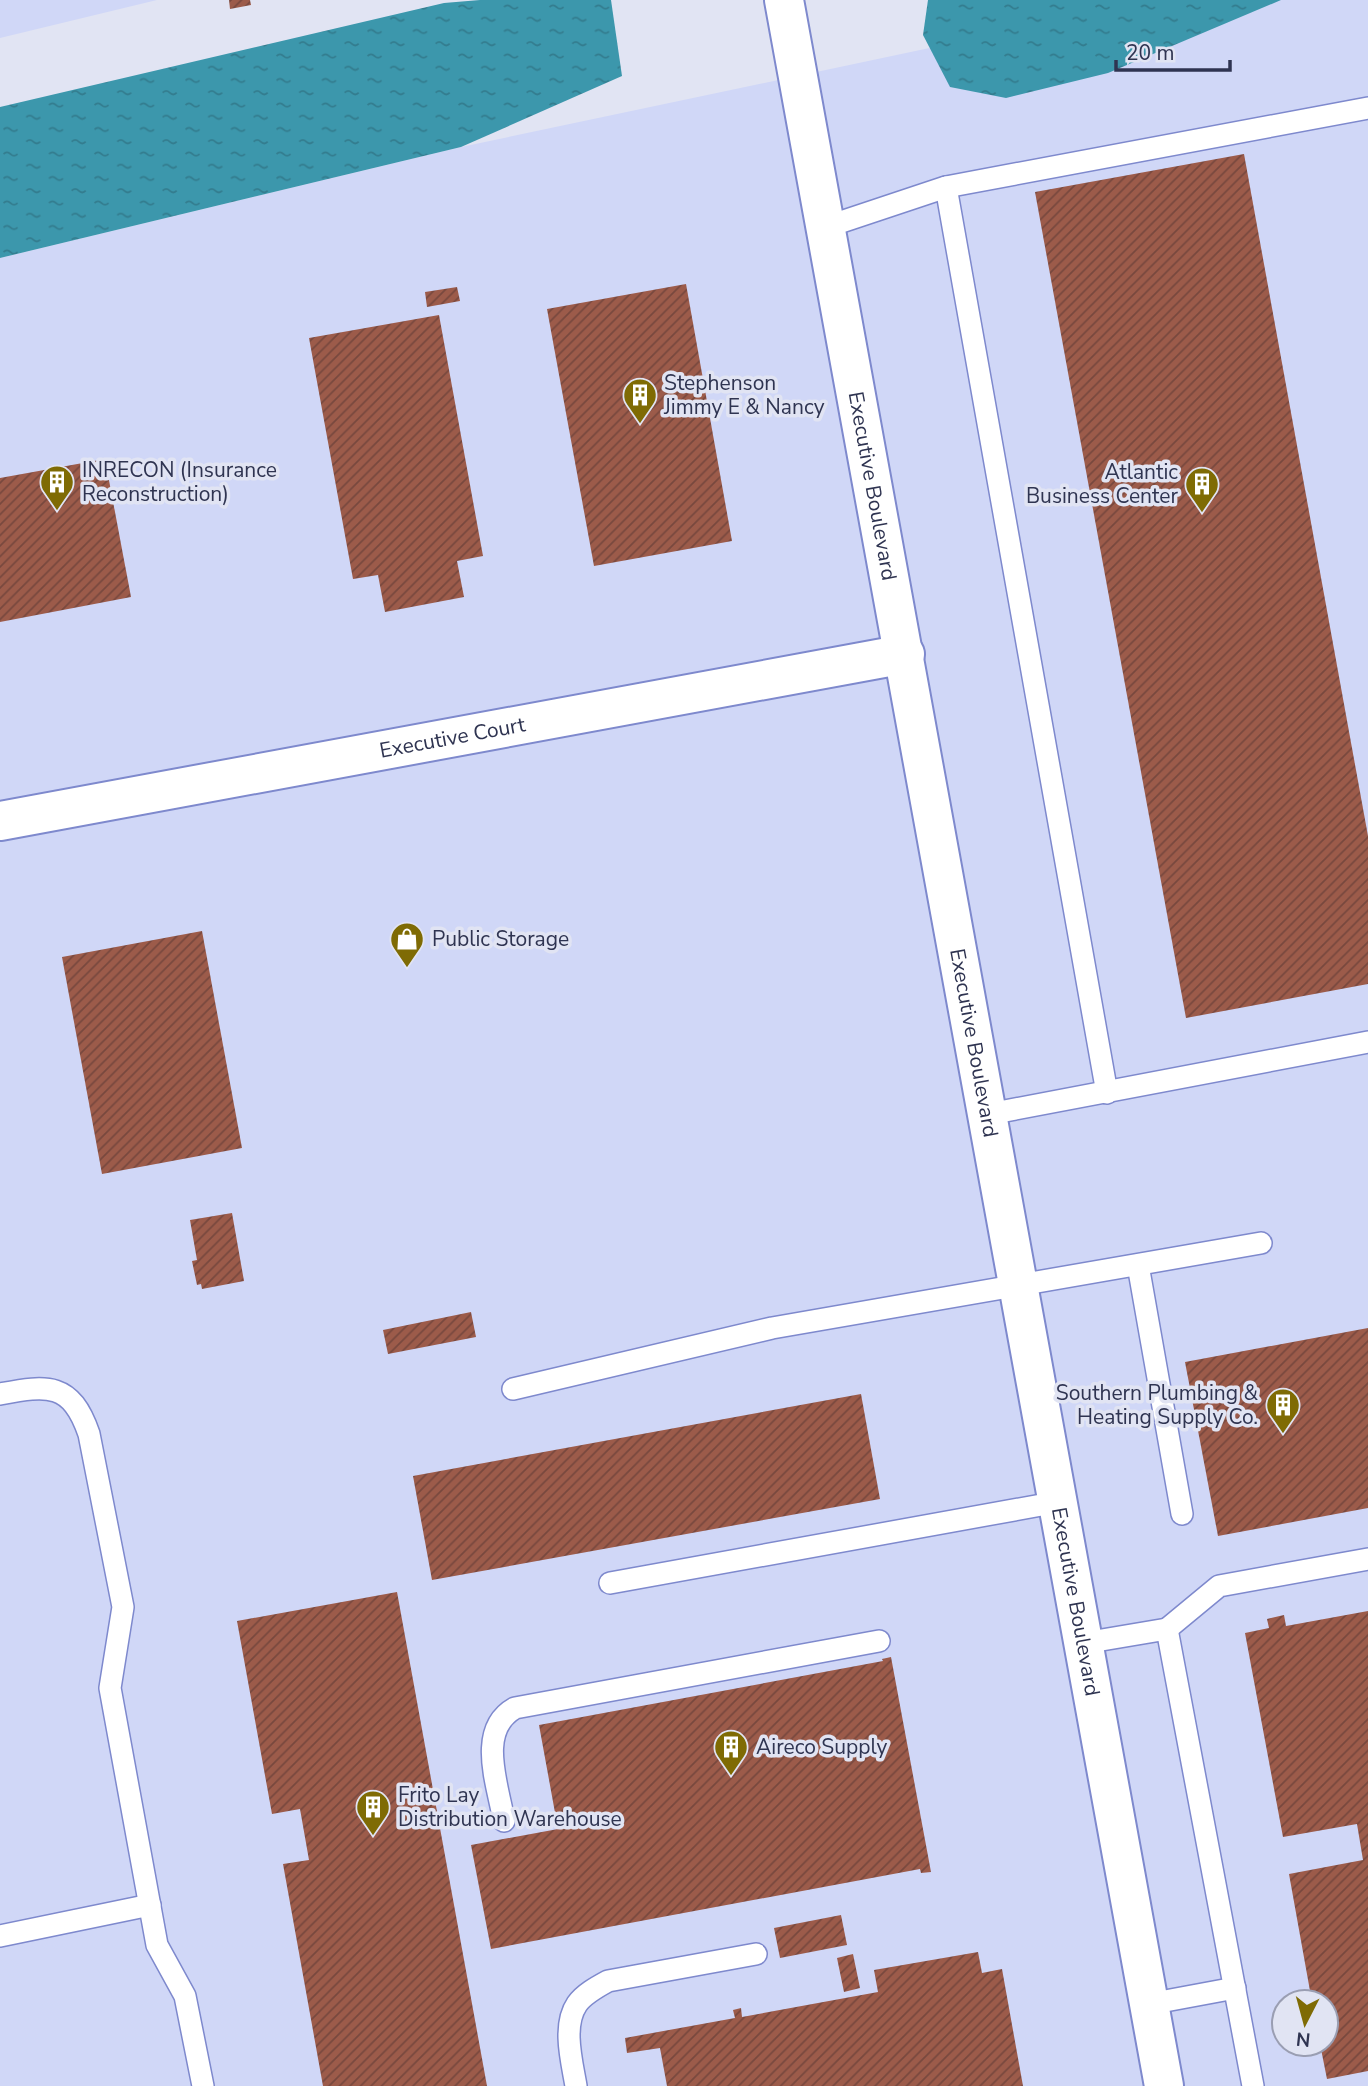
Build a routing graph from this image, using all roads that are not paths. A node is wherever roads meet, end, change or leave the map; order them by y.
1 (784, 0) edge
2 (1368, 108) edge
3 (947, 187) junction
4 (826, 226) junction
5 (905, 654) junction
6 (0, 821) edge
7 (1368, 1042) edge
8 (1107, 1093) junction
9 (989, 1114) junction
10 (1261, 1243) dead end
11 (1138, 1265) junction
12 (1020, 1286) junction
13 (513, 1390) dead end
14 (0, 1394) edge
15 (1058, 1502) junction
16 (1182, 1514) dead end
17 (1368, 1559) edge
18 (610, 1583) dead end
19 (1167, 1629) junction
20 (879, 1641) dead end
21 (1084, 1643) junction
22 (505, 1821) dead end
23 (150, 1905) junction
24 (0, 1936) edge
25 (756, 1954) dead end
26 (1235, 1988) junction
27 (1149, 2004) junction
28 (203, 2086) edge
29 (576, 2086) edge
30 (1164, 2086) edge
31 (1253, 2086) edge

1 - 4 street, Executive Boulevard
2 - 3 lane
3 - 4 lane
3 - 8 lane
4 - 5 street, Executive Boulevard
5 - 6 street, Executive Court
5 - 9 street, Executive Boulevard
7 - 8 lane
8 - 9 lane
9 - 12 street, Executive Boulevard
10 - 11 lane
11 - 12 lane
11 - 16 lane
12 - 13 lane
12 - 15 street, Executive Boulevard
14 - 23 lane
15 - 18 lane
15 - 21 street, Executive Boulevard
17 - 19 lane
19 - 21 lane
19 - 26 lane
20 - 22 lane
21 - 27 street, Executive Boulevard
23 - 24 lane
23 - 28 lane
25 - 29 lane
26 - 27 lane
26 - 31 lane
27 - 30 street, Executive Boulevard

